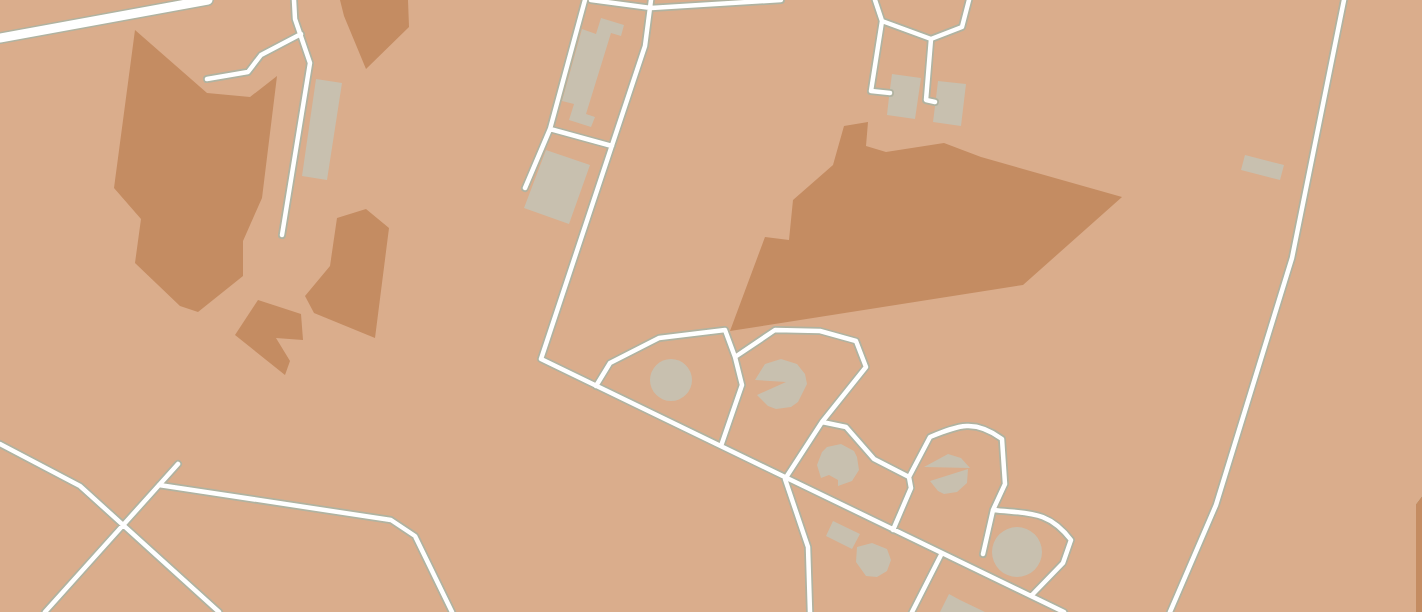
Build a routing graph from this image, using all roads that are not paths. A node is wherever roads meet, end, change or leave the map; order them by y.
1 (208, 0) edge
2 (294, 0) edge
3 (585, 0) edge
4 (591, 0) edge
5 (651, 0) edge
6 (782, 0) edge
7 (875, 0) edge
8 (969, 0) edge
9 (1344, 0) edge
10 (651, 8) junction
11 (882, 21) junction
12 (301, 34) junction
13 (0, 38) edge
14 (931, 39) junction
15 (207, 79) dead end
16 (890, 93) dead end
17 (935, 102) dead end
18 (550, 129) junction
19 (612, 146) junction
20 (525, 188) dead end
21 (282, 236) dead end
22 (735, 357) junction
23 (596, 386) junction
24 (822, 422) junction
25 (0, 444) edge
26 (721, 446) junction
27 (178, 464) dead end
28 (909, 477) junction
29 (785, 479) junction
30 (159, 485) junction
31 (993, 510) junction
32 (123, 525) junction
33 (893, 530) junction
34 (942, 553) junction
35 (983, 554) dead end
36 (1031, 596) junction
37 (45, 612) edge
38 (219, 612) edge
39 (452, 612) edge
40 (810, 612) edge
41 (912, 612) edge
42 (1064, 612) edge
43 (1170, 612) edge

1 - 13 street
2 - 12 lane
3 - 18 lane
4 - 10 lane
5 - 10 lane
6 - 10 lane
7 - 11 lane
8 - 14 lane
9 - 43 lane
10 - 19 lane
11 - 14 lane
11 - 16 lane
12 - 15 lane
12 - 21 lane
14 - 17 lane
18 - 19 lane
18 - 20 lane
19 - 23 lane
22 - 23 lane
22 - 24 lane
22 - 26 lane
23 - 26 lane
24 - 28 lane
24 - 29 lane
25 - 32 lane
26 - 29 lane
27 - 30 lane
28 - 31 lane
28 - 33 lane
29 - 33 lane
29 - 40 lane
30 - 32 lane
30 - 39 lane
31 - 35 lane
31 - 36 lane
32 - 37 lane
32 - 38 lane
33 - 34 lane
34 - 36 lane
34 - 41 lane
36 - 42 lane

